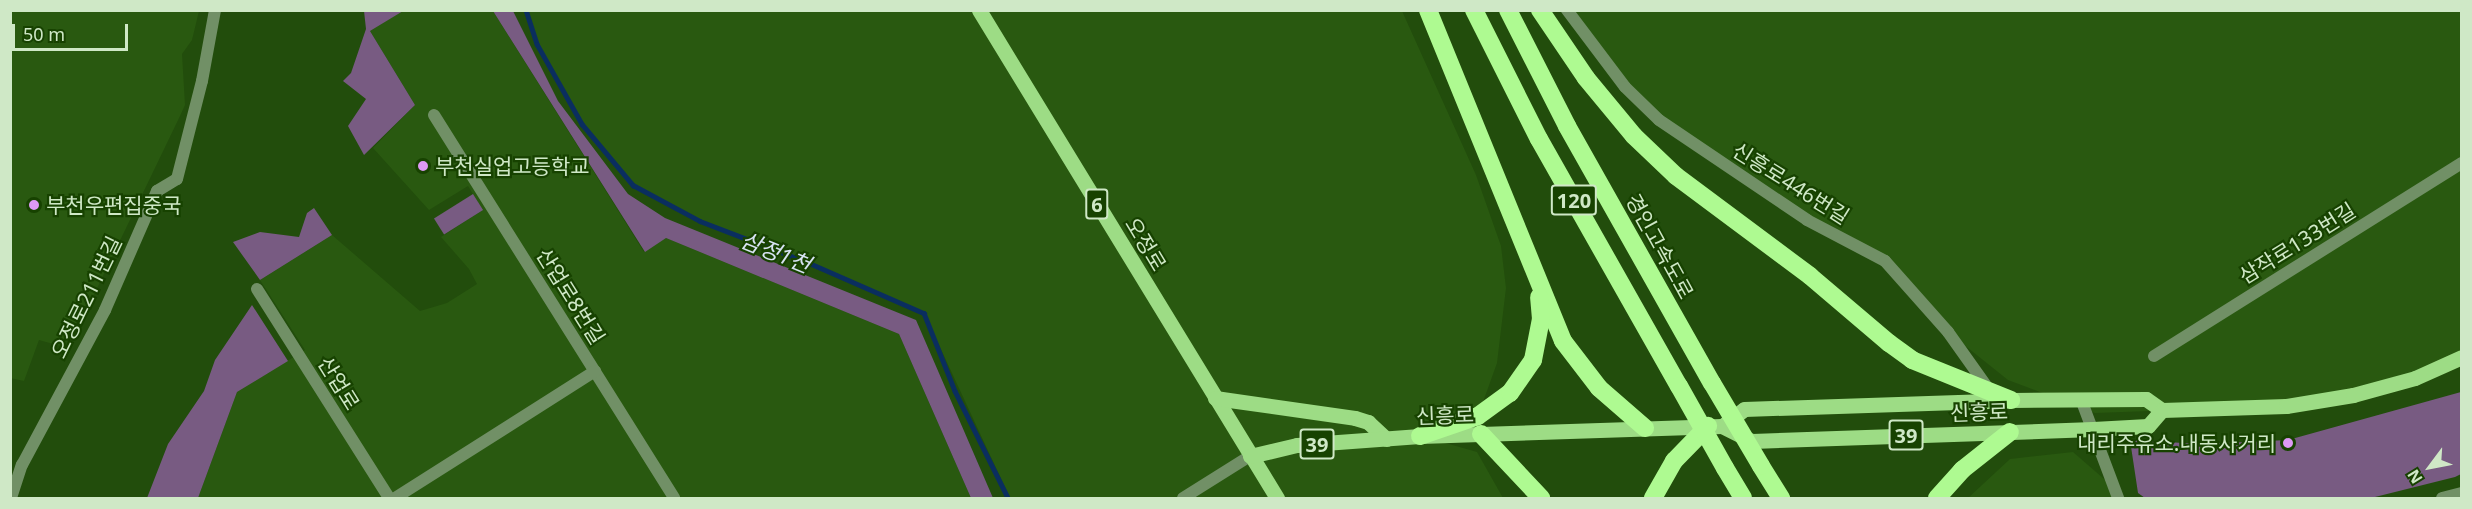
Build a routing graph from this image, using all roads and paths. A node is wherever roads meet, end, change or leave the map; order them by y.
1 (214, 10) edge
2 (979, 10) edge
3 (1428, 10) edge
4 (1474, 10) edge
5 (1508, 10) edge
6 (1540, 10) edge
7 (1567, 10) edge
8 (434, 115) dead end
9 (2462, 163) edge
10 (1538, 283) junction
11 (257, 289) dead end
12 (2154, 356) dead end
13 (2462, 357) edge
14 (595, 372) junction
15 (1990, 391) junction
16 (1215, 398) junction
17 (2011, 400) junction
18 (2082, 402) junction
19 (2162, 410) junction
20 (1715, 426) junction
21 (1645, 428) junction
22 (2094, 429) junction
23 (2010, 432) junction
24 (1481, 434) junction
25 (1420, 436) junction
26 (1386, 439) junction
27 (1250, 456) junction
28 (2462, 493) edge
29 (11, 498) edge
30 (389, 498) edge
31 (395, 498) edge
32 (674, 498) edge
33 (1183, 498) edge
34 (1277, 498) edge
35 (1541, 498) edge
36 (1653, 498) edge
37 (1743, 498) edge
38 (1781, 498) edge
39 (1937, 498) edge
40 (2118, 498) edge
41 (2442, 498) edge

1 - 29 street, 오정로211번길
2 - 16 main road, 오정로 / 6
3 - 10 highway
4 - 37 highway, 120, bridge
5 - 38 highway, 경인고속도로 / 120, bridge
6 - 15 highway
7 - 15 street, 신흥로446번길
8 - 14 street, 산업로8번길
9 - 12 street, 삼작로133번길
10 - 21 highway
10 - 25 highway
11 - 30 street, 산업로
13 - 19 main road, 신흥로 / 39
14 - 31 street
14 - 32 street, 산업로8번길
15 - 17 highway
16 - 26 main road
16 - 27 main road, 오정로 / 6
17 - 18 main road, 신흥로 / 39
17 - 20 main road, 신흥로 / 39
18 - 19 main road, 신흥로 / 39
18 - 22 street
19 - 22 main road, 신흥로 / 39
20 - 21 main road, 신흥로 / 39
20 - 23 main road, 신흥로 / 39
20 - 36 highway
21 - 24 main road, 신흥로 / 39
22 - 23 main road, 신흥로 / 39
22 - 40 street
23 - 39 highway
24 - 25 main road, 신흥로 / 39
24 - 35 highway
25 - 26 main road, 신흥로 / 39
26 - 27 main road, 신흥로 / 39
27 - 33 street, 신흥로
27 - 34 main road, 오정로 / 6
28 - 41 street

